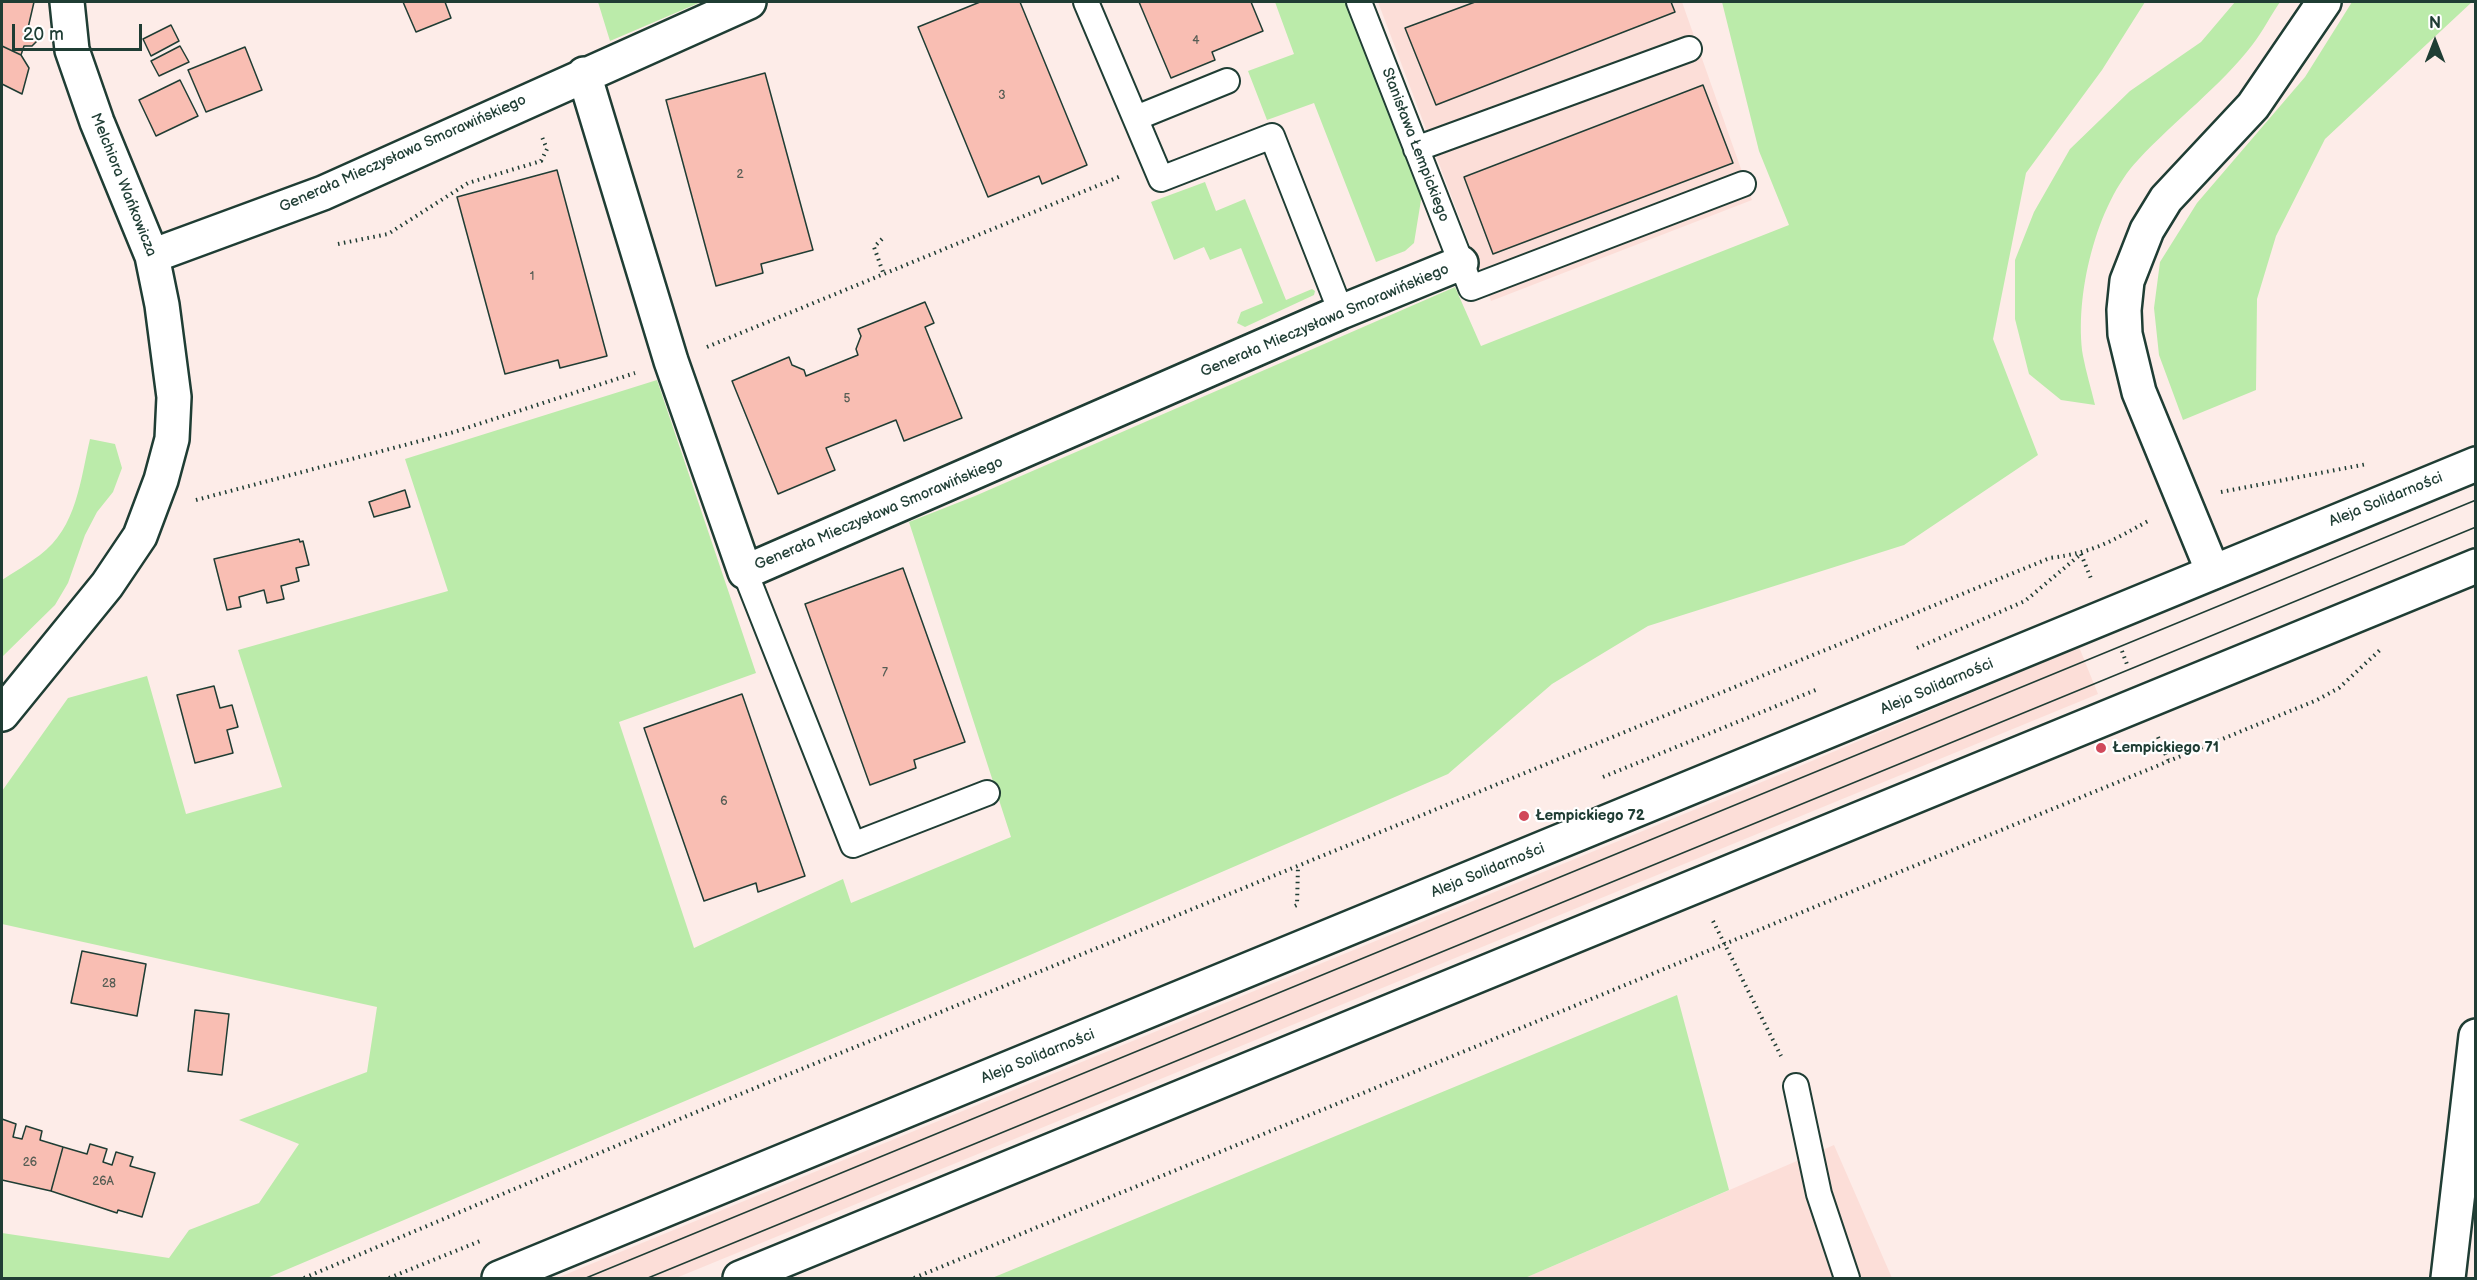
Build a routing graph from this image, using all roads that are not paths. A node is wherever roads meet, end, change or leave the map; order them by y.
1 (67, 2) edge
2 (749, 2) edge
3 (1086, 2) edge
4 (1359, 2) edge
5 (2324, 2) edge
6 (1689, 49) dead end
7 (584, 74) junction
8 (1227, 81) dead end
9 (1136, 118) junction
10 (1416, 149) junction
11 (1743, 184) dead end
12 (152, 256) junction
13 (1466, 276) junction
14 (1341, 312) junction
15 (2475, 464) edge
16 (2475, 566) edge
17 (745, 572) junction
18 (2213, 572) junction
19 (2, 714) edge
20 (987, 793) dead end
21 (2475, 1036) edge
22 (1796, 1086) road end
23 (499, 1278) edge
24 (740, 1278) edge
25 (1846, 1278) edge
26 (2448, 1278) edge

1 - 12 street, Melchiora Wańkowicza
2 - 7 street, Generała Mieczysława Smorawińskiego
3 - 9 lane
4 - 10 lane, Stanisława Łempickiego
5 - 18 street
6 - 10 lane
7 - 12 street, Generała Mieczysława Smorawińskiego
7 - 17 street, Generała Mieczysława Smorawińskiego
8 - 9 lane
9 - 14 lane
10 - 13 lane, Stanisława Łempickiego
11 - 13 lane
12 - 19 street, Melchiora Wańkowicza
13 - 14 street, Generała Mieczysława Smorawińskiego
14 - 17 street, Generała Mieczysława Smorawińskiego
15 - 18 street, Aleja Solidarności
16 - 24 street
17 - 20 lane
18 - 23 street, Aleja Solidarności
21 - 26 street
22 - 25 lane

